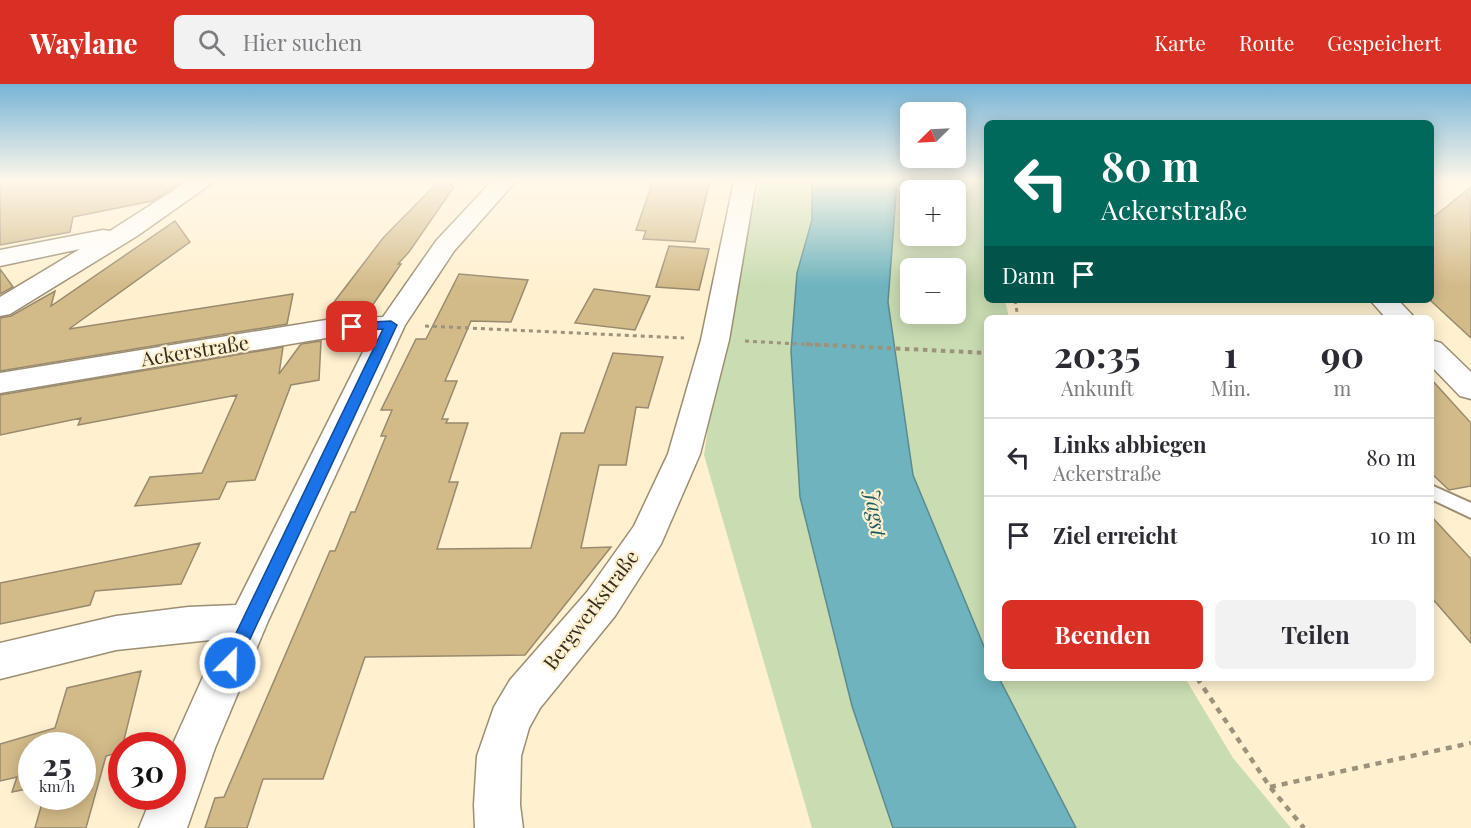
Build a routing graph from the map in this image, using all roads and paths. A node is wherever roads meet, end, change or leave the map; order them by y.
1 (152, 216) edge
2 (473, 216) edge
3 (739, 216) edge
4 (128, 231) junction
5 (0, 258) edge
6 (1386, 303) edge
7 (0, 308) edge
8 (1398, 315) edge
9 (391, 325) junction
10 (715, 340) junction
11 (747, 341) dead end
12 (1434, 352) edge
13 (984, 353) edge
14 (0, 383) edge
15 (1471, 390) edge
16 (1434, 492) edge
17 (1471, 511) edge
18 (248, 621) junction
19 (0, 660) edge
20 (1199, 681) edge
21 (1471, 743) edge
22 (1270, 787) junction
23 (163, 828) edge
24 (499, 828) edge
25 (1304, 828) edge

1 - 4 street
2 - 9 street
3 - 10 street, Bergwerkstraße
4 - 5 street
4 - 7 street
6 - 8 street
9 - 10 path
9 - 14 street, Ackerstraße
9 - 18 street
10 - 24 street, Bergwerkstraße
11 - 13 path
12 - 15 street
16 - 17 lane
18 - 19 street
18 - 23 street
20 - 22 path
21 - 22 path
22 - 25 path

